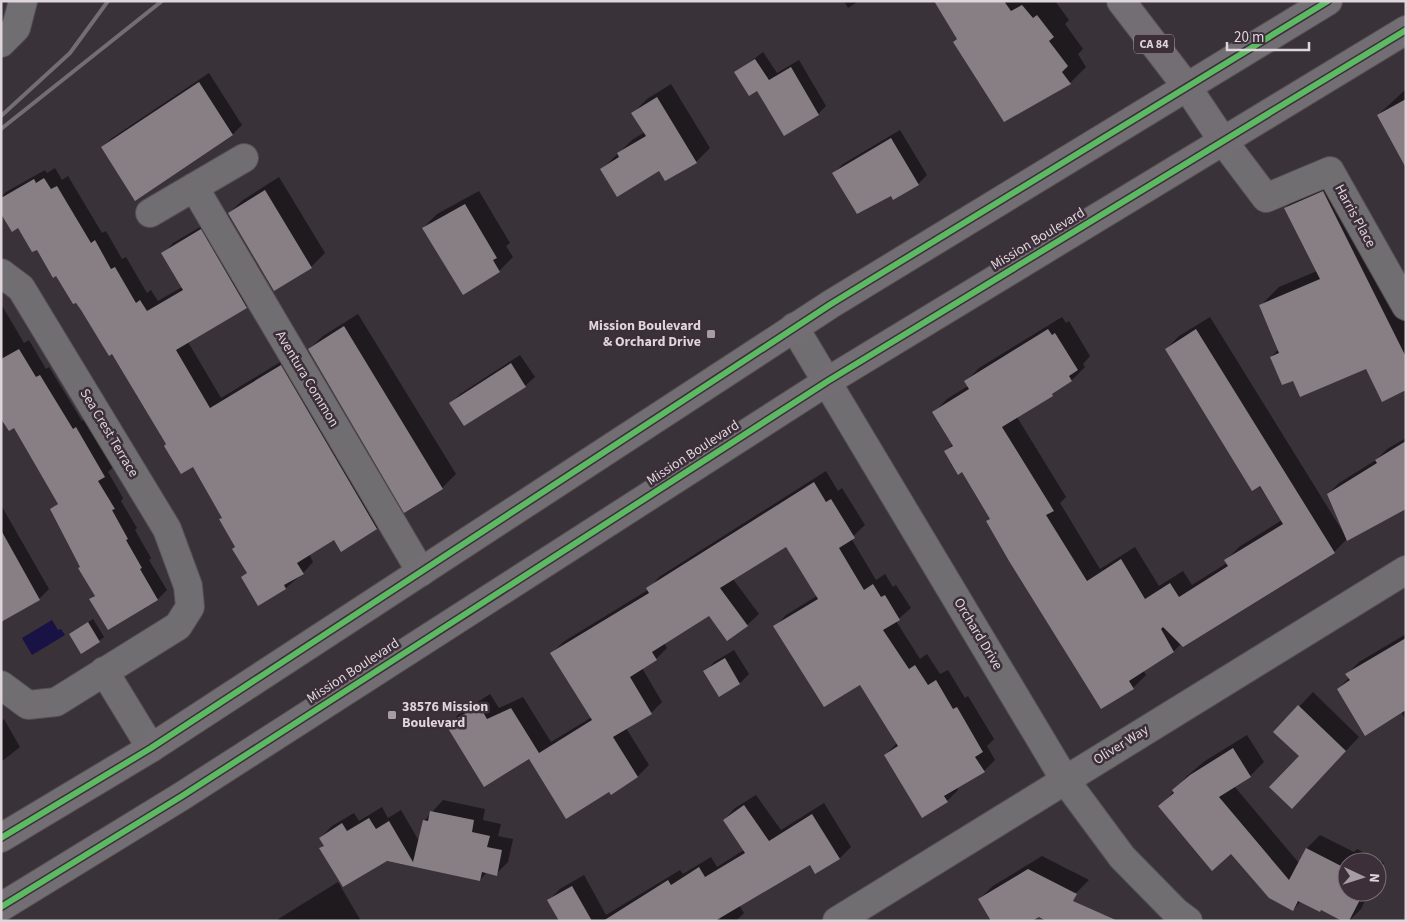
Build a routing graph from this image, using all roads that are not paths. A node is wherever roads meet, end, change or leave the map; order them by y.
1 (23, 1) edge
2 (1121, 1) edge
3 (1328, 1) edge
4 (1406, 30) edge
5 (1, 43) edge
6 (1188, 86) junction
7 (1223, 141) junction
8 (244, 158) dead end
9 (194, 187) junction
10 (150, 213) dead end
11 (1, 274) edge
12 (1406, 306) edge
13 (794, 327) junction
14 (828, 381) junction
15 (1406, 570) edge
16 (421, 572) junction
17 (104, 672) junction
18 (1, 685) edge
19 (151, 748) junction
20 (1065, 780) junction
21 (1, 838) edge
22 (1, 907) edge
23 (837, 921) edge
24 (1188, 921) edge

1 - 5 street
2 - 6 main road, CA 84
3 - 6 main road
4 - 7 main road, Mission Boulevard
6 - 7 main road, CA 84
6 - 13 main road
7 - 12 street, Harris Place
7 - 14 main road, Mission Boulevard
8 - 9 street
9 - 10 street
9 - 16 street, Aventura Common
11 - 17 street, Sea Crest Terrace
13 - 14 street, Orchard Drive
13 - 16 main road
14 - 20 street, Orchard Drive
14 - 22 main road, Mission Boulevard
15 - 20 street, Oliver Way
16 - 19 main road
17 - 18 street
17 - 19 street
19 - 21 main road
20 - 23 street, Oliver Way
20 - 24 street, Orchard Drive

